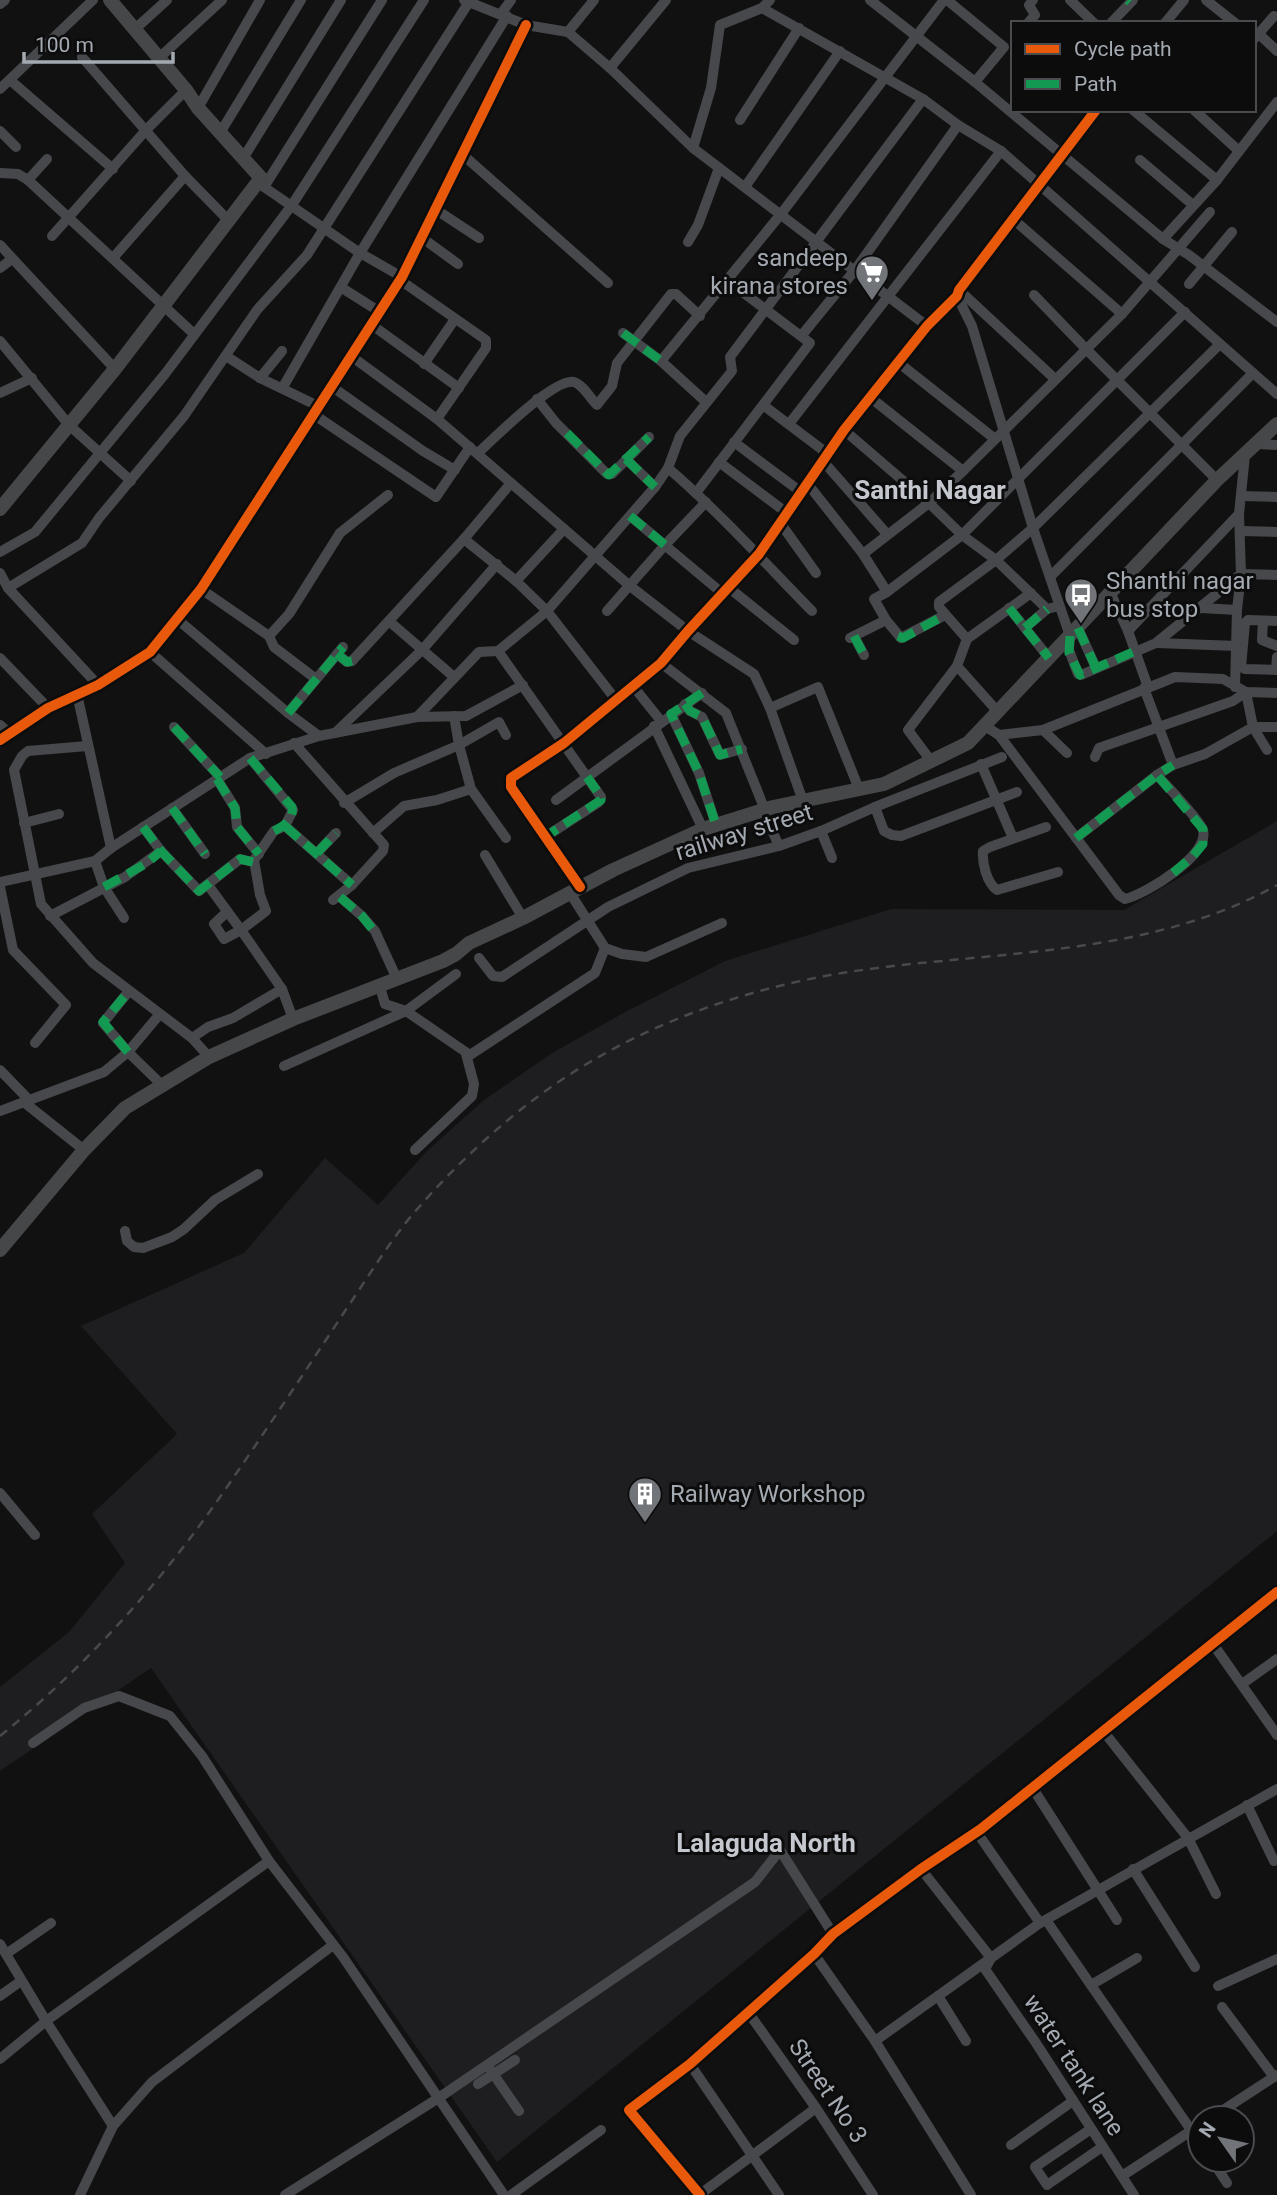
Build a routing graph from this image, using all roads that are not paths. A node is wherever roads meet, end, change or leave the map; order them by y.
1 (5, 0) edge
2 (93, 0) edge
3 (110, 0) edge
4 (167, 0) edge
5 (222, 0) edge
6 (260, 0) edge
7 (301, 0) edge
8 (341, 0) edge
9 (382, 0) edge
10 (424, 0) edge
11 (511, 0) edge
12 (594, 0) edge
13 (666, 0) edge
14 (769, 0) edge
15 (870, 0) edge
16 (946, 0) edge
17 (1033, 0) edge
18 (1070, 0) edge
19 (1184, 0) edge
20 (1206, 0) edge
21 (467, 1) edge
22 (1130, 1) edge
23 (0, 4) edge
24 (762, 8) junction
25 (504, 15) junction
26 (1274, 16) dead end
27 (1030, 21) edge
28 (1092, 21) edge
29 (1113, 21) edge
30 (1167, 21) edge
31 (1232, 21) edge
32 (526, 25) junction
33 (799, 28) junction
34 (135, 29) junction
35 (568, 32) junction
36 (1256, 35) edge
37 (918, 37) junction
38 (840, 51) junction
39 (1277, 51) edge
40 (82, 57) dead end
41 (159, 58) junction
42 (610, 68) junction
43 (885, 78) junction
44 (10, 80) junction
45 (975, 82) junction
46 (0, 89) edge
47 (186, 90) junction
48 (923, 99) junction
49 (1277, 102) edge
50 (198, 108) junction
51 (1094, 112) edge
52 (1135, 112) edge
53 (1196, 112) edge
54 (740, 120) dead end
55 (958, 125) junction
56 (146, 129) junction
57 (0, 131) edge
58 (220, 133) junction
59 (16, 148) dead end
60 (693, 148) junction
61 (1240, 150) junction
62 (1001, 151) junction
63 (1061, 153) junction
64 (462, 154) junction
65 (244, 157) junction
66 (47, 159) dead end
67 (1140, 160) dead end
68 (719, 168) junction
69 (113, 169) junction
70 (0, 173) edge
71 (185, 176) junction
72 (28, 180) junction
73 (1217, 180) junction
74 (263, 182) junction
75 (1039, 184) junction
76 (745, 187) junction
77 (292, 205) junction
78 (1193, 205) junction
79 (435, 209) junction
80 (1210, 212) dead end
81 (781, 214) junction
82 (69, 219) junction
83 (1013, 219) junction
84 (228, 220) junction
85 (324, 227) junction
86 (1232, 232) dead end
87 (52, 236) dead end
88 (421, 237) junction
89 (479, 238) dead end
90 (1163, 239) junction
91 (688, 242) dead end
92 (816, 242) junction
93 (0, 245) edge
94 (1177, 248) junction
95 (360, 253) junction
96 (12, 258) junction
97 (113, 258) junction
98 (458, 264) dead end
99 (1203, 266) junction
100 (0, 268) edge
101 (855, 270) junction
102 (401, 279) junction
103 (728, 281) junction
104 (1150, 282) junction
105 (608, 283) dead end
106 (1189, 284) dead end
107 (342, 288) junction
108 (958, 293) junction
109 (1034, 295) dead end
110 (888, 296) junction
111 (163, 305) junction
112 (764, 309) junction
113 (380, 312) junction
114 (1185, 312) junction
115 (1122, 314) junction
116 (700, 316) junction
117 (455, 318) junction
118 (1277, 322) edge
119 (372, 325) junction
120 (927, 326) junction
121 (624, 333) dead end
122 (194, 334) junction
123 (802, 335) junction
124 (633, 340) junction
125 (0, 341) edge
126 (1220, 344) junction
127 (1086, 349) junction
128 (282, 351) dead end
129 (226, 356) junction
130 (352, 356) junction
131 (662, 361) junction
132 (424, 363) junction
133 (899, 363) junction
134 (116, 369) junction
135 (1253, 373) junction
136 (32, 378) junction
137 (260, 378) junction
138 (1055, 379) junction
139 (1115, 379) junction
140 (331, 386) junction
141 (283, 387) junction
142 (459, 388) junction
143 (0, 393) edge
144 (1277, 394) edge
145 (871, 398) junction
146 (537, 399) junction
147 (706, 402) junction
148 (763, 405) junction
149 (316, 410) junction
150 (1150, 413) junction
151 (437, 419) junction
152 (789, 424) junction
153 (1277, 424) edge
154 (69, 425) junction
155 (844, 430) junction
156 (1002, 430) junction
157 (649, 437) dead end
158 (995, 439) junction
159 (734, 442) junction
160 (1182, 443) junction
161 (1257, 444) junction
162 (1277, 445) edge
163 (474, 450) junction
164 (101, 453) junction
165 (1245, 455) junction
166 (626, 459) junction
167 (822, 460) junction
168 (719, 462) junction
169 (668, 468) junction
170 (455, 470) junction
171 (963, 471) junction
172 (1018, 476) junction
173 (1217, 480) junction
174 (131, 481) junction
175 (511, 483) junction
176 (656, 487) junction
177 (804, 487) junction
178 (696, 493) junction
179 (388, 495) dead end
180 (1241, 496) junction
181 (1277, 497) edge
182 (706, 502) junction
183 (929, 503) junction
184 (0, 509) edge
185 (787, 513) junction
186 (1239, 514) junction
187 (630, 516) junction
188 (781, 524) junction
189 (1033, 528) junction
190 (564, 529) junction
191 (1241, 531) junction
192 (1277, 532) edge
193 (887, 534) junction
194 (962, 535) junction
195 (464, 539) junction
196 (665, 545) junction
197 (0, 552) edge
198 (759, 554) junction
199 (863, 554) junction
200 (595, 556) junction
201 (996, 560) junction
202 (497, 564) junction
203 (0, 573) edge
204 (816, 573) dead end
205 (1241, 574) junction
206 (1277, 575) edge
207 (1051, 576) junction
208 (516, 580) junction
209 (4, 586) edge
210 (630, 586) junction
211 (201, 589) junction
212 (725, 590) junction
213 (887, 592) junction
214 (1110, 592) junction
215 (1031, 593) junction
216 (1059, 606) junction
217 (1009, 608) junction
218 (1201, 608) junction
219 (1047, 609) junction
220 (1237, 610) junction
221 (547, 611) junction
222 (607, 611) dead end
223 (812, 611) dead end
224 (945, 615) junction
225 (177, 619) junction
226 (886, 620) junction
227 (1264, 621) junction
228 (1277, 621) edge
229 (390, 622) junction
230 (1025, 628) junction
231 (688, 631) junction
232 (1128, 631) junction
233 (1074, 632) junction
234 (269, 636) junction
235 (967, 639) junction
236 (793, 640) dead end
237 (1156, 643) junction
238 (1237, 646) junction
239 (1277, 646) edge
240 (422, 650) junction
241 (498, 651) junction
242 (1135, 651) junction
243 (150, 652) junction
244 (864, 655) dead end
245 (1277, 657) edge
246 (1049, 658) junction
247 (0, 659) edge
248 (661, 663) junction
249 (957, 666) junction
250 (1096, 668) junction
251 (1276, 670) edge
252 (454, 677) junction
253 (316, 679) junction
254 (98, 685) junction
255 (523, 685) junction
256 (634, 686) junction
257 (1235, 687) junction
258 (1146, 688) junction
259 (702, 692) junction
260 (1246, 692) junction
261 (1277, 694) edge
262 (77, 695) junction
263 (616, 700) junction
264 (685, 704) junction
265 (48, 708) junction
266 (770, 708) junction
267 (998, 712) junction
268 (288, 713) junction
269 (671, 714) junction
270 (454, 716) junction
271 (417, 718) junction
272 (657, 724) junction
273 (0, 725) edge
274 (985, 726) junction
275 (174, 727) dead end
276 (1157, 727) junction
277 (1253, 727) junction
278 (1277, 727) edge
279 (1043, 730) junction
280 (335, 733) junction
281 (11, 735) junction
282 (506, 735) dead end
283 (999, 735) junction
284 (319, 736) junction
285 (0, 740) edge
286 (294, 743) junction
287 (564, 743) junction
288 (459, 746) junction
289 (87, 747) junction
290 (742, 749) junction
291 (1267, 750) dead end
292 (1067, 753) dead end
293 (266, 754) junction
294 (1002, 757) dead end
295 (1095, 757) dead end
296 (250, 758) junction
297 (931, 761) junction
298 (981, 764) junction
299 (1173, 765) junction
300 (1157, 775) junction
301 (587, 777) junction
302 (218, 778) junction
303 (471, 789) junction
304 (859, 789) junction
305 (1017, 792) dead end
306 (997, 799) junction
307 (556, 800) dead end
308 (803, 801) junction
309 (344, 803) junction
310 (876, 807) junction
311 (172, 808) junction
312 (765, 810) junction
313 (59, 814) dead end
314 (24, 823) junction
315 (285, 826) junction
316 (143, 827) junction
317 (710, 827) junction
318 (1046, 827) dead end
319 (771, 828) dead end
320 (821, 831) junction
321 (336, 833) dead end
322 (373, 833) junction
323 (545, 837) junction
324 (506, 838) dead end
325 (1013, 838) junction
326 (1076, 838) junction
327 (779, 846) junction
328 (111, 848) junction
329 (161, 851) junction
330 (317, 853) junction
331 (205, 854) dead end
332 (485, 855) dead end
333 (256, 858) junction
334 (832, 858) dead end
335 (95, 861) junction
336 (1058, 872) dead end
337 (34, 874) junction
338 (0, 882) edge
339 (352, 885) junction
340 (208, 886) junction
341 (0, 887) edge
342 (104, 887) junction
343 (575, 890) junction
344 (227, 912) junction
345 (50, 916) junction
346 (124, 918) dead end
347 (523, 918) junction
348 (586, 921) junction
349 (722, 923) dead end
350 (241, 930) junction
351 (5, 939) edge
352 (605, 948) junction
353 (479, 958) dead end
354 (456, 974) dead end
355 (397, 979) junction
356 (380, 987) junction
357 (282, 989) junction
358 (129, 991) junction
359 (385, 1004) junction
360 (406, 1011) junction
361 (159, 1015) junction
362 (293, 1019) junction
363 (375, 1025) junction
364 (192, 1038) junction
365 (35, 1042) dead end
366 (128, 1052) junction
367 (466, 1054) junction
368 (209, 1057) junction
369 (284, 1066) dead end
370 (0, 1070) edge
371 (162, 1084) junction
372 (27, 1102) junction
373 (0, 1111) edge
374 (84, 1150) junction
375 (415, 1150) dead end
376 (258, 1174) dead end
377 (124, 1231) dead end
378 (0, 1250) edge
379 (0, 1493) edge
380 (35, 1535) dead end
381 (1277, 1592) edge
382 (1213, 1644) junction
383 (1277, 1659) edge
384 (1242, 1684) junction
385 (1104, 1732) junction
386 (1277, 1735) edge
387 (33, 1743) dead end
388 (1032, 1787) junction
389 (1277, 1789) edge
390 (1247, 1805) junction
391 (976, 1831) junction
392 (1188, 1838) junction
393 (269, 1861) junction
394 (1274, 1861) dead end
395 (921, 1868) junction
396 (1133, 1869) junction
397 (1097, 1889) junction
398 (1216, 1895) dead end
399 (1117, 1920) dead end
400 (1043, 1921) junction
401 (51, 1923) dead end
402 (833, 1934) junction
403 (0, 1944) edge
404 (333, 1945) junction
405 (6, 1954) junction
406 (814, 1954) junction
407 (991, 1958) junction
408 (1138, 1958) dead end
409 (1277, 1959) edge
410 (1195, 1967) dead end
411 (21, 1981) junction
412 (1091, 1985) junction
413 (1218, 1986) dead end
414 (0, 1996) edge
415 (938, 1996) junction
416 (1222, 2007) dead end
417 (748, 2011) junction
418 (46, 2021) junction
419 (875, 2040) junction
420 (966, 2041) dead end
421 (0, 2059) edge
422 (515, 2060) dead end
423 (690, 2064) junction
424 (490, 2069) junction
425 (1275, 2076) edge
426 (478, 2084) dead end
427 (437, 2099) junction
428 (1232, 2104) edge
429 (816, 2108) junction
430 (1074, 2110) junction
431 (519, 2111) dead end
432 (1186, 2114) edge
433 (113, 2126) junction
434 (1091, 2129) junction
435 (601, 2130) dead end
436 (1186, 2134) edge
437 (1011, 2145) dead end
438 (1104, 2149) junction
439 (753, 2156) junction
440 (1222, 2174) edge
441 (1122, 2176) junction
442 (1227, 2182) dead end
443 (1045, 2193) dead end
444 (80, 2195) edge
445 (285, 2195) edge
446 (504, 2195) edge
447 (511, 2195) edge
448 (699, 2195) edge
449 (779, 2195) edge
450 (873, 2195) edge
451 (971, 2195) edge
452 (1133, 2195) edge

1 - 23 street
2 - 44 street
3 - 34 main road
4 - 34 street
5 - 41 street
6 - 50 street
7 - 58 street
8 - 65 street
9 - 74 street
10 - 77 street
11 - 25 street
12 - 35 street
13 - 42 street
14 - 24 street
15 - 37 street
16 - 37 street
16 - 45 street
17 - 27 street
18 - 28 street
19 - 30 street
20 - 31 street
21 - 25 street
21 - 85 street
22 - 29 street
24 - 33 street
24 - 60 street
25 - 32 street
25 - 95 street
26 - 36 street
32 - 35 street
32 - 64 street
33 - 38 street
33 - 54 street
34 - 41 main road
35 - 42 street
36 - 39 street
37 - 43 street
37 - 45 street
38 - 43 street
38 - 76 street
40 - 56 street
41 - 47 main road
42 - 60 street
43 - 48 street
43 - 81 street
44 - 46 street
44 - 69 street
45 - 63 street
47 - 50 main road
47 - 56 street
48 - 55 street
48 - 92 street
49 - 61 street
50 - 58 main road
51 - 63 street
52 - 73 street
53 - 61 street
55 - 62 street
55 - 101 street
56 - 69 street
56 - 71 street
57 - 59 street
58 - 65 main road
60 - 68 street
61 - 73 street
62 - 75 street
62 - 110 street
63 - 75 street
63 - 90 street
64 - 79 street
64 - 105 street
65 - 74 main road
66 - 72 street
67 - 78 street
68 - 76 street
68 - 91 street
69 - 82 street
70 - 72 street
71 - 84 street
71 - 97 street
72 - 82 street
73 - 78 street
74 - 77 street
74 - 84 main road
75 - 83 street
75 - 104 street
76 - 81 street
77 - 85 street
77 - 122 street
78 - 90 street
79 - 88 street
79 - 89 street
80 - 94 street
81 - 92 street
81 - 103 street
82 - 87 street
82 - 97 street
83 - 108 street
83 - 115 street
84 - 111 main road
85 - 95 street
85 - 129 street
86 - 99 street
88 - 98 street
88 - 102 street
90 - 94 street
92 - 101 street
92 - 112 street
93 - 96 street
94 - 99 street
94 - 104 street
95 - 102 street
95 - 107 street
96 - 100 street
96 - 134 street
97 - 111 street
99 - 106 street
99 - 118 street
101 - 110 street
101 - 123 street
102 - 113 street
102 - 117 street
103 - 112 street
103 - 116 street
104 - 114 street
104 - 115 street
107 - 113 street
107 - 141 street
108 - 120 street
108 - 138 street
108 - 156 street
109 - 127 street
110 - 120 street
110 - 152 street
111 - 122 street
111 - 134 main road
112 - 123 street
112 - 147 street
113 - 119 street
114 - 126 street
114 - 139 street
115 - 127 street
116 - 124 street
116 - 131 street
117 - 132 street
117 - 142 street
119 - 130 street
119 - 132 street
120 - 133 street
121 - 124 street
122 - 164 street
123 - 148 street
124 - 131 street
124 - 146 street
125 - 136 street
126 - 135 street
126 - 150 street
127 - 138 street
127 - 139 street
128 - 137 street
129 - 137 street
129 - 174 street
130 - 140 street
130 - 151 street
131 - 147 street
132 - 142 street
133 - 145 street
133 - 158 street
134 - 154 main road
135 - 144 street
135 - 160 street
136 - 143 street
136 - 154 street
137 - 141 street
138 - 156 street
139 - 150 street
139 - 172 street
140 - 149 street
140 - 170 street
141 - 149 street
142 - 151 street
145 - 155 street
145 - 171 street
146 - 163 street
146 - 166 street
147 - 169 street
148 - 152 street
148 - 159 street
149 - 170 street
149 - 211 street
150 - 160 street
150 - 189 street
151 - 163 street
152 - 167 street
153 - 161 main road
154 - 164 street
154 - 184 main road
155 - 167 street
155 - 183 street
156 - 158 street
156 - 172 street
157 - 166 street
158 - 171 street
159 - 168 street
159 - 177 street
160 - 173 street
160 - 207 street
161 - 162 street
161 - 165 main road
163 - 170 street
163 - 175 street
164 - 174 street
164 - 197 street
165 - 173 main road
165 - 180 street
166 - 176 street
167 - 177 street
167 - 193 street
168 - 178 street
168 - 185 street
169 - 176 street
169 - 178 street
171 - 183 street
172 - 189 street
172 - 194 street
173 - 214 main road
174 - 209 street
175 - 190 street
175 - 195 street
176 - 187 street
177 - 185 street
177 - 199 street
178 - 182 street
179 - 234 street
180 - 181 street
180 - 186 street
182 - 196 street
182 - 198 street
183 - 193 street
183 - 194 street
185 - 188 street
186 - 191 street
186 - 232 street
187 - 196 street
187 - 200 street
188 - 198 street
188 - 204 street
189 - 201 street
189 - 207 street
190 - 200 street
190 - 208 street
191 - 192 street
191 - 205 street
193 - 199 street
194 - 201 street
194 - 213 street
195 - 202 street
195 - 229 street
196 - 210 street
196 - 212 street
198 - 212 street
198 - 223 street
199 - 213 street
200 - 210 street
200 - 221 street
201 - 215 street
201 - 224 street
202 - 208 street
202 - 240 street
203 - 209 street
205 - 206 street
205 - 218 street
205 - 220 street
207 - 216 street
208 - 221 street
209 - 254 street
210 - 222 street
210 - 231 street
211 - 225 street
211 - 234 street
212 - 231 street
212 - 236 street
213 - 226 street
214 - 232 street
214 - 233 main road
215 - 217 street
215 - 219 street
216 - 219 street
216 - 233 street
217 - 230 street
217 - 235 street
218 - 220 street
218 - 237 street
219 - 230 street
220 - 238 street
221 - 241 street
221 - 263 street
224 - 226 street
224 - 235 street
225 - 243 street
225 - 268 street
226 - 244 street
227 - 228 street
227 - 239 street
227 - 251 street
229 - 240 street
229 - 253 street
230 - 246 street
231 - 248 street
231 - 266 street
232 - 242 street
233 - 246 main road
233 - 250 street
233 - 250 street
234 - 253 street
235 - 249 street
237 - 238 street
237 - 242 street
238 - 257 street
240 - 252 street
240 - 280 street
241 - 252 street
241 - 255 street
242 - 250 street
242 - 258 street
243 - 254 street
243 - 293 street
245 - 251 street
246 - 267 main road
247 - 265 street
248 - 256 street
248 - 259 street
249 - 267 street
249 - 297 street
252 - 271 street
253 - 268 street
254 - 262 street
255 - 270 street
255 - 287 street
256 - 263 street
256 - 272 street
257 - 258 street
257 - 260 street
258 - 276 street
258 - 279 street
259 - 264 street
259 - 290 street
260 - 261 street
260 - 276 street
260 - 277 street
262 - 265 street
262 - 289 street
263 - 287 street
264 - 269 street
264 - 290 street
265 - 281 street
266 - 304 street
266 - 308 street
267 - 274 main road
268 - 284 street
269 - 272 street
269 - 317 street
270 - 271 street
270 - 288 street
271 - 280 street
272 - 301 street
272 - 317 street
273 - 281 street
274 - 283 street
274 - 297 main road
275 - 302 street
276 - 295 street
276 - 299 street
277 - 278 street
277 - 291 street
277 - 299 street
279 - 283 street
279 - 292 street
280 - 284 street
281 - 285 street
282 - 288 street
283 - 326 street
284 - 286 street
286 - 293 street
286 - 309 street
287 - 301 street
287 - 323 street
288 - 303 street
288 - 309 street
289 - 314 street
289 - 328 street
290 - 312 street
293 - 296 street
294 - 298 street, railway street
296 - 302 street
296 - 315 street
297 - 304 main road
298 - 306 street
298 - 310 street, railway street
299 - 300 street
300 - 326 street
300 - 326 street
301 - 307 street
301 - 323 street
302 - 311 street
302 - 333 street
303 - 322 street
303 - 324 street
304 - 308 main road
305 - 306 street
306 - 310 street
306 - 325 street
308 - 312 main road
309 - 322 street
310 - 320 street, railway street
311 - 316 street
311 - 331 street
312 - 317 main road
313 - 314 street
314 - 337 street
315 - 330 street
315 - 333 street
316 - 328 street
316 - 329 street
317 - 343 main road
318 - 325 street
319 - 327 street
320 - 327 street, railway street
320 - 334 street
321 - 330 street
322 - 339 street
323 - 343 street
325 - 336 street
327 - 348 street, railway street
328 - 335 street
329 - 340 street
329 - 342 street
330 - 339 street
332 - 347 street
333 - 340 street
333 - 350 street
335 - 337 street
335 - 342 street
337 - 338 street
337 - 345 street
339 - 355 street
340 - 344 street
341 - 351 street
342 - 345 street
342 - 346 street
343 - 347 main road
343 - 348 street
344 - 350 street
344 - 350 street
345 - 358 street
347 - 355 main road
348 - 352 street
348 - 353 street, railway street
349 - 352 street
350 - 357 street
351 - 365 street
352 - 367 street
354 - 360 street
355 - 356 main road
356 - 359 street
356 - 362 main road
357 - 362 street
357 - 364 street
358 - 361 street
358 - 366 street
359 - 360 street
359 - 363 street
360 - 363 street
360 - 367 street
361 - 364 street
361 - 366 street
362 - 368 main road
363 - 369 street
364 - 368 street
366 - 371 street
366 - 372 street
367 - 375 street
368 - 371 main road
370 - 372 street
371 - 374 main road
372 - 373 street
372 - 374 street
374 - 378 main road
376 - 377 street
379 - 380 street
381 - 382 street
382 - 384 street
382 - 385 street
383 - 384 street
384 - 386 street
385 - 388 street
385 - 392 street
387 - 393 street
388 - 391 street
388 - 397 street
389 - 390 street
390 - 392 street
390 - 394 street
391 - 395 street
391 - 400 street
392 - 396 street
392 - 398 street
393 - 404 street
393 - 418 street
395 - 402 street
395 - 407 street
396 - 397 street
396 - 410 street
397 - 399 street
397 - 400 street
400 - 407 street
400 - 412 street
401 - 405 street
402 - 406 street
402 - 424 street
403 - 405 street
404 - 427 street
404 - 433 street
405 - 411 street
406 - 417 street
406 - 419 street
407 - 415 street
407 - 430 street, water tank lane
408 - 412 street
409 - 413 street
411 - 414 street
411 - 418 street
412 - 432 street
415 - 419 street
415 - 420 street
416 - 425 street
417 - 423 street
417 - 429 street, Street No 3
418 - 421 street
418 - 433 street
419 - 451 street
422 - 424 street
423 - 439 street
423 - 448 street
424 - 426 street
424 - 427 street
424 - 431 street
425 - 428 street
427 - 445 street
427 - 446 street
429 - 439 street
429 - 450 street, Street No 3
430 - 434 street, water tank lane
430 - 437 street
433 - 444 street
434 - 438 street, water tank lane
434 - 438 street
435 - 447 street
436 - 441 street
438 - 441 street, water tank lane
438 - 443 street
439 - 448 street
439 - 449 street
440 - 442 street
441 - 452 street, water tank lane

